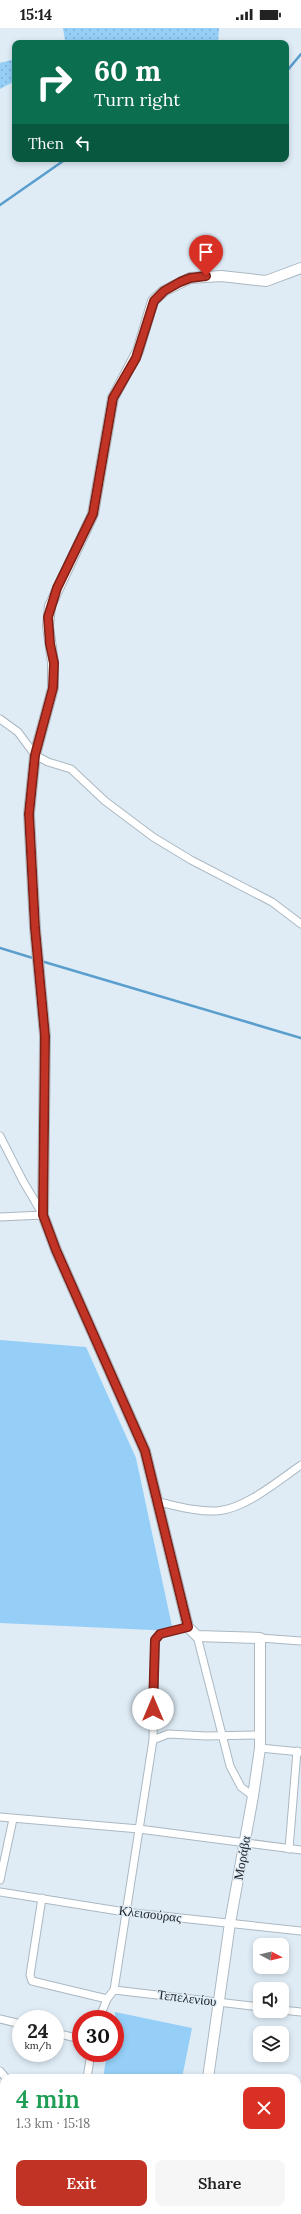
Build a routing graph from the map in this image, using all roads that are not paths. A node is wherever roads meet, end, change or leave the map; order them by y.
1 (301, 268) edge
2 (0, 719) edge
3 (35, 755) junction
4 (301, 924) edge
5 (0, 1136) edge
6 (43, 1215) junction
7 (0, 1217) edge
8 (301, 1466) edge
9 (158, 1502) junction
10 (188, 1627) junction
11 (197, 1636) junction
12 (260, 1638) junction
13 (301, 1641) edge
14 (261, 1735) junction
15 (222, 1736) junction
16 (153, 1740) junction
17 (260, 1748) junction
18 (299, 1752) edge
19 (253, 1796) junction
20 (0, 1817) edge
21 (13, 1819) junction
22 (138, 1829) junction
23 (245, 1842) junction
24 (289, 1849) junction
25 (301, 1850) edge
26 (0, 1880) edge
27 (0, 1892) edge
28 (42, 1898) junction
29 (125, 1912) junction
30 (230, 1923) junction
31 (301, 1931) edge
32 (114, 1990) junction
33 (107, 1999) junction
34 (219, 2002) junction
35 (253, 2006) edge
36 (103, 2010) edge
37 (289, 2011) edge
38 (301, 2012) edge
39 (0, 2019) edge
40 (12, 2022) edge
41 (90, 2062) edge
42 (88, 2074) edge
43 (209, 2074) edge

1 - 3 street
2 - 3 street
3 - 4 street
3 - 6 street
5 - 6 street
6 - 7 street
6 - 9 street
8 - 9 street
9 - 10 street
10 - 11 street
10 - 16 street
11 - 12 street
11 - 15 street
12 - 13 street
12 - 14 street, Μοράβα
14 - 15 street
14 - 17 street, Μοράβα
15 - 16 street
15 - 19 street
16 - 22 street
17 - 18 street
17 - 19 street, Μοράβα
18 - 24 street
19 - 23 street, Μοράβα
20 - 21 street
21 - 22 street
21 - 26 street
22 - 23 street
22 - 29 street
23 - 24 street
23 - 30 street, Μοράβα
24 - 25 street
27 - 28 street, Κλεισούρας
28 - 29 street, Κλεισούρας
28 - 33 street
29 - 30 street, Κλεισούρας
29 - 32 street
30 - 31 street, Κλεισούρας
30 - 34 street, Μοράβα
32 - 33 street
32 - 34 street, Τεπελενίου
33 - 36 street
34 - 35 street, Τεπελενίου
34 - 43 street, Μοράβα
37 - 38 street
39 - 40 street
41 - 42 street

